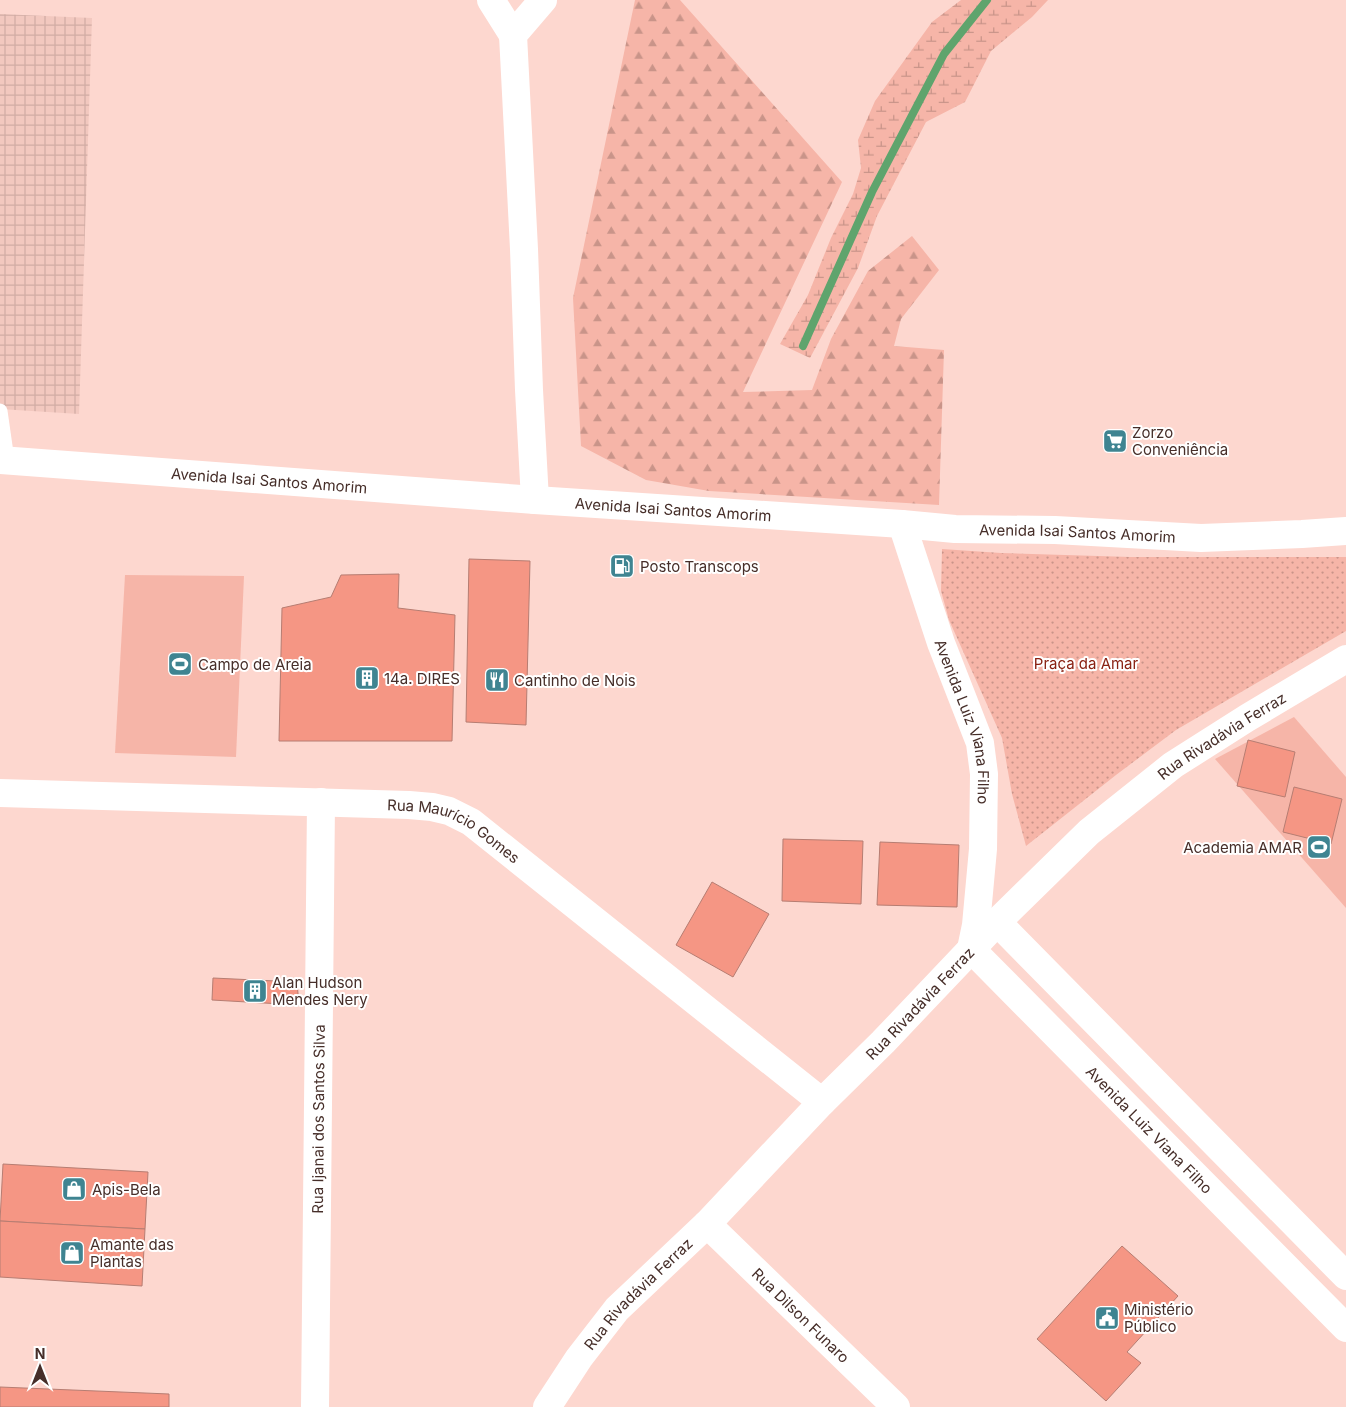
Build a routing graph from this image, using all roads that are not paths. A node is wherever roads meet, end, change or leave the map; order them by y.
1 (491, 0) edge
2 (543, 0) edge
3 (513, 35) junction
4 (0, 411) edge
5 (4, 460) edge
6 (535, 500) junction
7 (902, 524) junction
8 (1346, 531) edge
9 (1346, 659) edge
10 (0, 793) edge
11 (322, 802) junction
12 (981, 932) junction
13 (822, 1102) junction
14 (706, 1224) junction
15 (1346, 1276) edge
16 (1346, 1328) edge
17 (314, 1407) edge
18 (547, 1407) edge
19 (896, 1407) edge

1 - 3 street
2 - 3 street
3 - 6 street
4 - 5 lane
5 - 6 street, Avenida Isai Santos Amorim
6 - 7 street, Avenida Isai Santos Amorim
7 - 8 street, Avenida Isai Santos Amorim
7 - 12 street, Avenida Luiz Viana Filho
9 - 12 street, Rua Rivadávia Ferraz
10 - 11 street, Rua Maurício Gomes
11 - 13 street, Rua Maurício Gomes
11 - 17 street, Rua Ijanai dos Santos Silva
12 - 13 street, Rua Rivadávia Ferraz
12 - 15 street
12 - 16 street, Avenida Luiz Viana Filho
13 - 14 street, Rua Rivadávia Ferraz
14 - 18 street, Rua Rivadávia Ferraz
14 - 19 street, Rua Dilson Funaro

